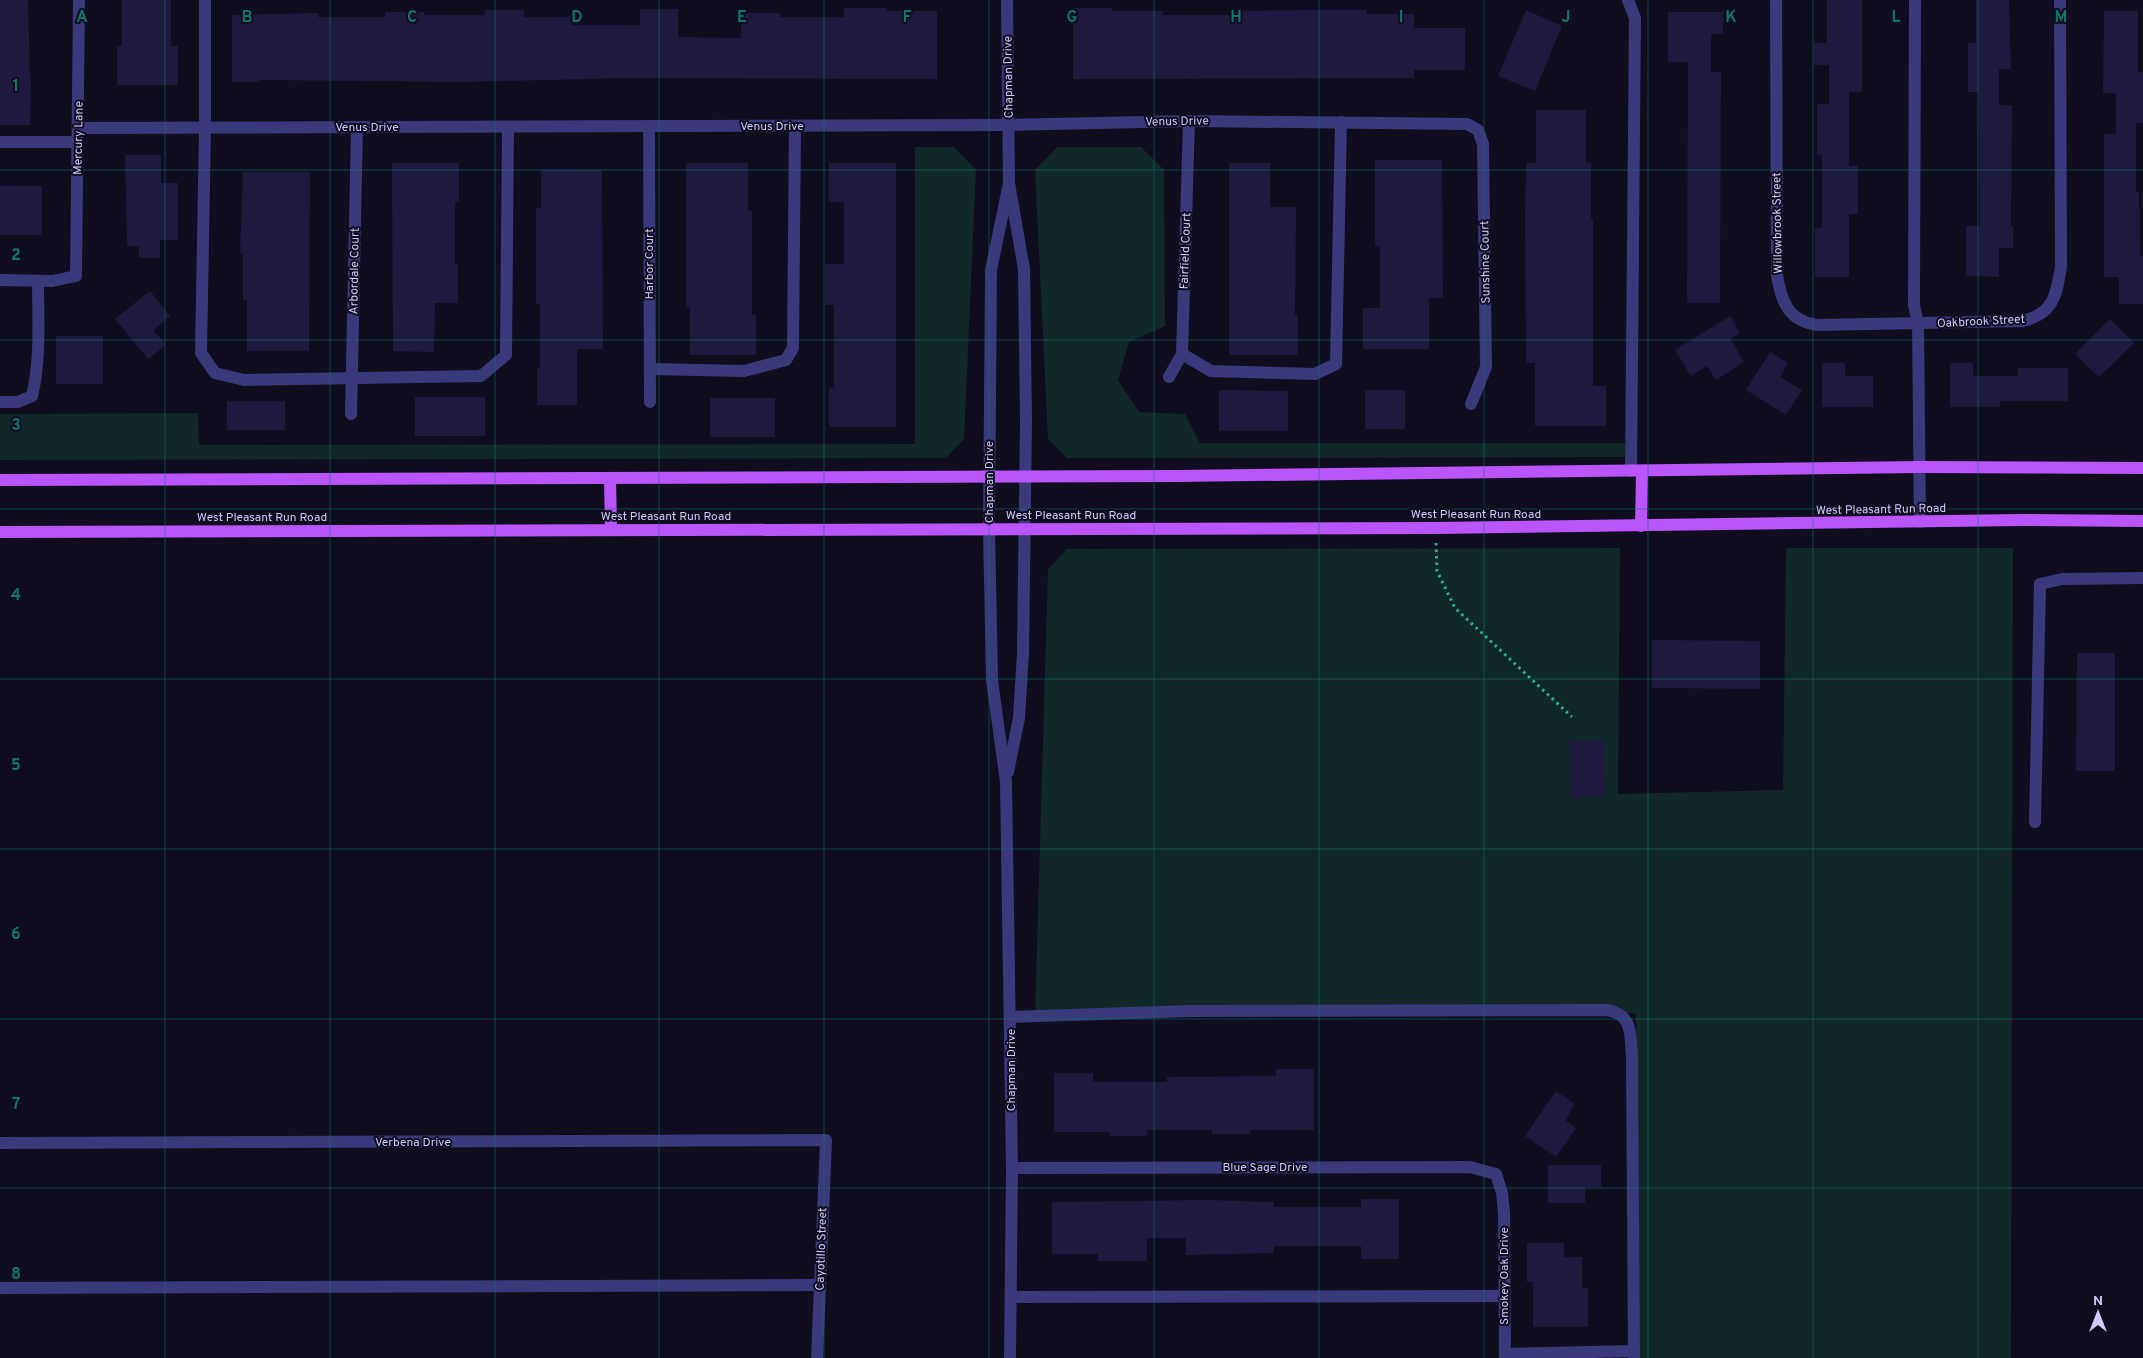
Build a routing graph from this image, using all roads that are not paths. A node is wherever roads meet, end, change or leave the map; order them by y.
1 (79, 0) edge
2 (205, 0) edge
3 (1007, 0) edge
4 (1628, 0) edge
5 (1776, 0) edge
6 (1915, 0) edge
7 (2060, 0) edge
8 (1189, 121) junction
9 (1341, 122) junction
10 (1467, 124) joint
11 (1009, 125) junction
12 (649, 126) junction
13 (795, 126) junction
14 (357, 127) junction
15 (508, 127) junction
16 (78, 128) junction
17 (205, 128) junction
18 (0, 142) edge
19 (78, 142) junction
20 (1009, 183) junction
21 (0, 280) edge
22 (38, 281) junction
23 (1918, 324) junction
24 (1182, 354) junction
25 (650, 369) junction
26 (1168, 377) dead end
27 (352, 378) junction
28 (0, 402) edge
29 (650, 402) dead end
30 (1471, 404) dead end
31 (351, 414) dead end
32 (1921, 467) junction
33 (2143, 468) edge
34 (1636, 471) junction
35 (989, 476) junction
36 (1025, 476) junction
37 (610, 478) junction
38 (0, 480) edge
39 (2143, 521) edge
40 (1920, 522) junction
41 (1641, 526) junction
42 (989, 529) junction
43 (1024, 529) junction
44 (611, 530) junction
45 (0, 532) edge
46 (2143, 578) edge
47 (1006, 782) junction
48 (2035, 822) dead end
49 (1011, 1017) junction
50 (826, 1140) joint
51 (0, 1143) edge
52 (1012, 1168) junction
53 (1502, 1193) joint
54 (820, 1285) junction
55 (0, 1288) edge
56 (1504, 1296) junction
57 (1011, 1297) junction
58 (1634, 1355) edge
59 (1505, 1356) edge
60 (817, 1358) edge
61 (1010, 1358) edge

1 - 16 street, Mercury Lane
2 - 17 street
3 - 11 street, Chapman Drive
4 - 34 street
5 - 23 street, Willowbrook Street
6 - 23 street
7 - 23 street, Oakbrook Street
8 - 9 street, Venus Drive
8 - 11 street, Venus Drive
8 - 24 street, Fairfield Court
9 - 10 street, Venus Drive
9 - 24 street
10 - 30 street, Sunshine Court
11 - 13 street, Venus Drive
11 - 20 street, Chapman Drive
12 - 13 street, Venus Drive
12 - 15 street, Venus Drive
12 - 25 street, Harbor Court
13 - 25 street
14 - 15 street, Venus Drive
14 - 17 street, Venus Drive
14 - 27 street, Arbordale Court
15 - 27 street
16 - 17 street, Venus Drive
16 - 19 street, Mercury Lane
17 - 27 street
18 - 19 street
19 - 22 street, Mercury Lane
20 - 35 street, Chapman Drive
20 - 36 street, Chapman Drive
21 - 22 street
22 - 28 street
23 - 32 street
24 - 26 street, Fairfield Court
25 - 29 street, Harbor Court
27 - 31 street, Arbordale Court
32 - 33 main road
32 - 34 main road
32 - 40 street
34 - 36 main road
34 - 41 main road
35 - 36 main road
35 - 37 main road
35 - 42 street, Chapman Drive
36 - 43 street, Chapman Drive
37 - 38 main road
37 - 44 main road
39 - 40 main road, West Pleasant Run Road
40 - 41 main road, West Pleasant Run Road
41 - 43 main road, West Pleasant Run Road
42 - 43 main road, West Pleasant Run Road
42 - 44 main road, West Pleasant Run Road
42 - 47 street, Chapman Drive
43 - 47 street, Chapman Drive
44 - 45 main road, West Pleasant Run Road
46 - 48 street
47 - 49 street, Chapman Drive
49 - 52 street, Chapman Drive
49 - 58 street
50 - 51 street, Verbena Drive
50 - 54 street, Cayotillo Street
52 - 53 street, Blue Sage Drive
52 - 57 street, Chapman Drive
53 - 56 street, Smokey Oak Drive
54 - 55 street
54 - 60 street, Cayotillo Street
56 - 57 street
56 - 59 street, Smokey Oak Drive
57 - 61 street, Chapman Drive
58 - 59 street

